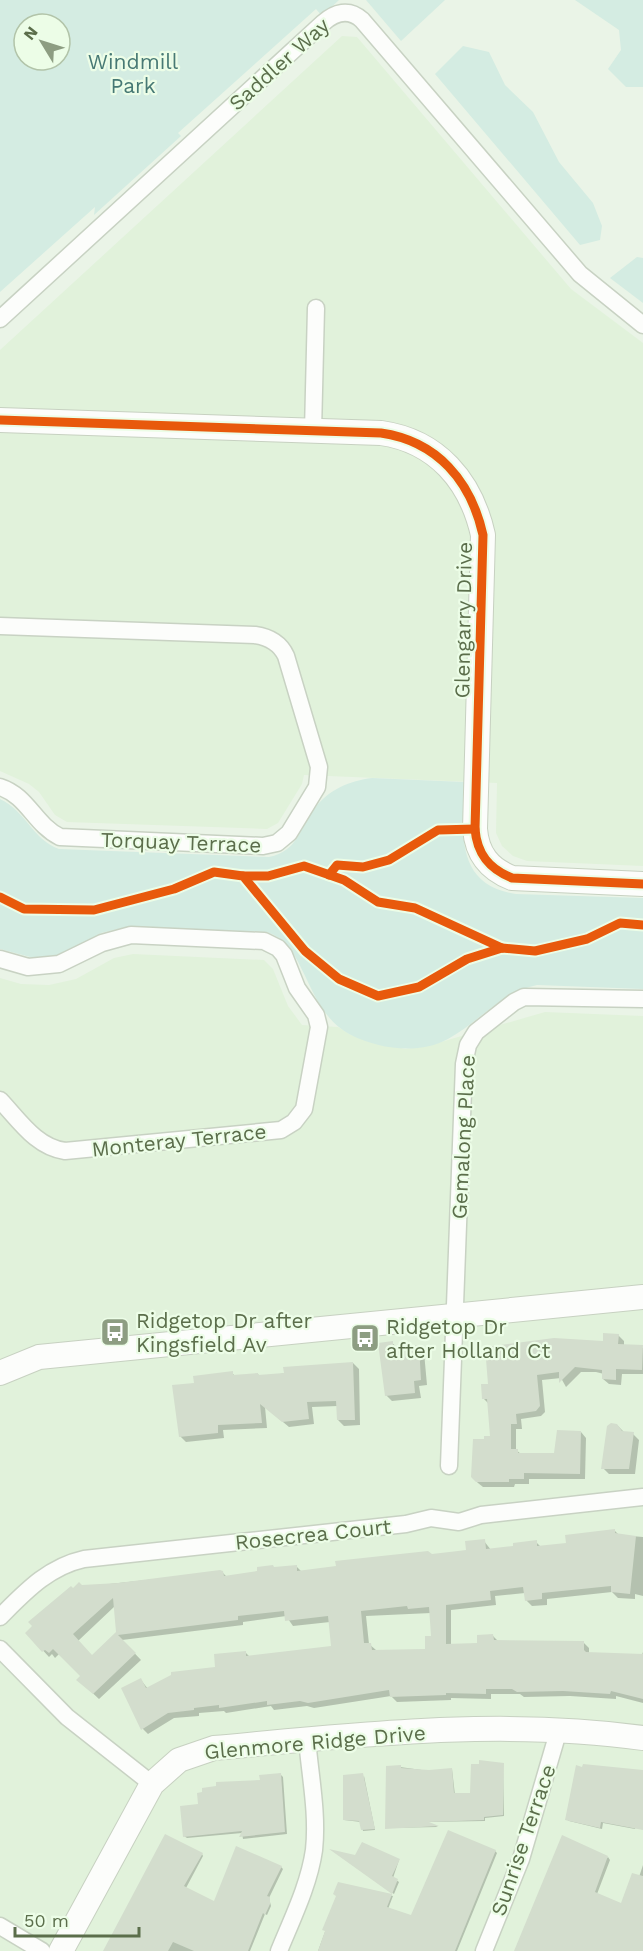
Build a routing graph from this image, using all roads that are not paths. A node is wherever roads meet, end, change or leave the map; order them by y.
1 (316, 308) dead end
2 (0, 319) edge
3 (643, 325) edge
4 (0, 420) edge
5 (313, 430) junction
6 (0, 626) edge
7 (0, 786) edge
8 (643, 884) edge
9 (0, 959) edge
10 (643, 999) edge
11 (0, 1100) edge
12 (643, 1297) edge
13 (455, 1315) junction
14 (0, 1373) edge
15 (449, 1466) dead end
16 (643, 1497) edge
17 (0, 1617) edge
18 (0, 1648) edge
19 (559, 1729) junction
20 (643, 1738) edge
21 (307, 1739) junction
22 (152, 1784) junction
23 (0, 1926) edge
24 (42, 1951) edge
25 (61, 1951) edge
26 (279, 1951) edge
27 (484, 1951) edge

1 - 5 street
2 - 3 street, Saddler Way
4 - 5 street, Glengarry Drive
5 - 8 street, Glengarry Drive
6 - 7 street, Torquay Terrace
9 - 11 street, Monteray Terrace
10 - 13 street, Gemalong Place
12 - 13 street
13 - 14 street
13 - 15 street, Gemalong Place
16 - 17 street, Rosecrea Court
18 - 22 street
19 - 20 street, Glenmore Ridge Drive
19 - 21 street, Glenmore Ridge Drive
19 - 27 street, Sunrise Terrace
21 - 22 street, Glenmore Ridge Drive
21 - 26 street
22 - 25 street, Glenmore Ridge Drive
23 - 24 street

